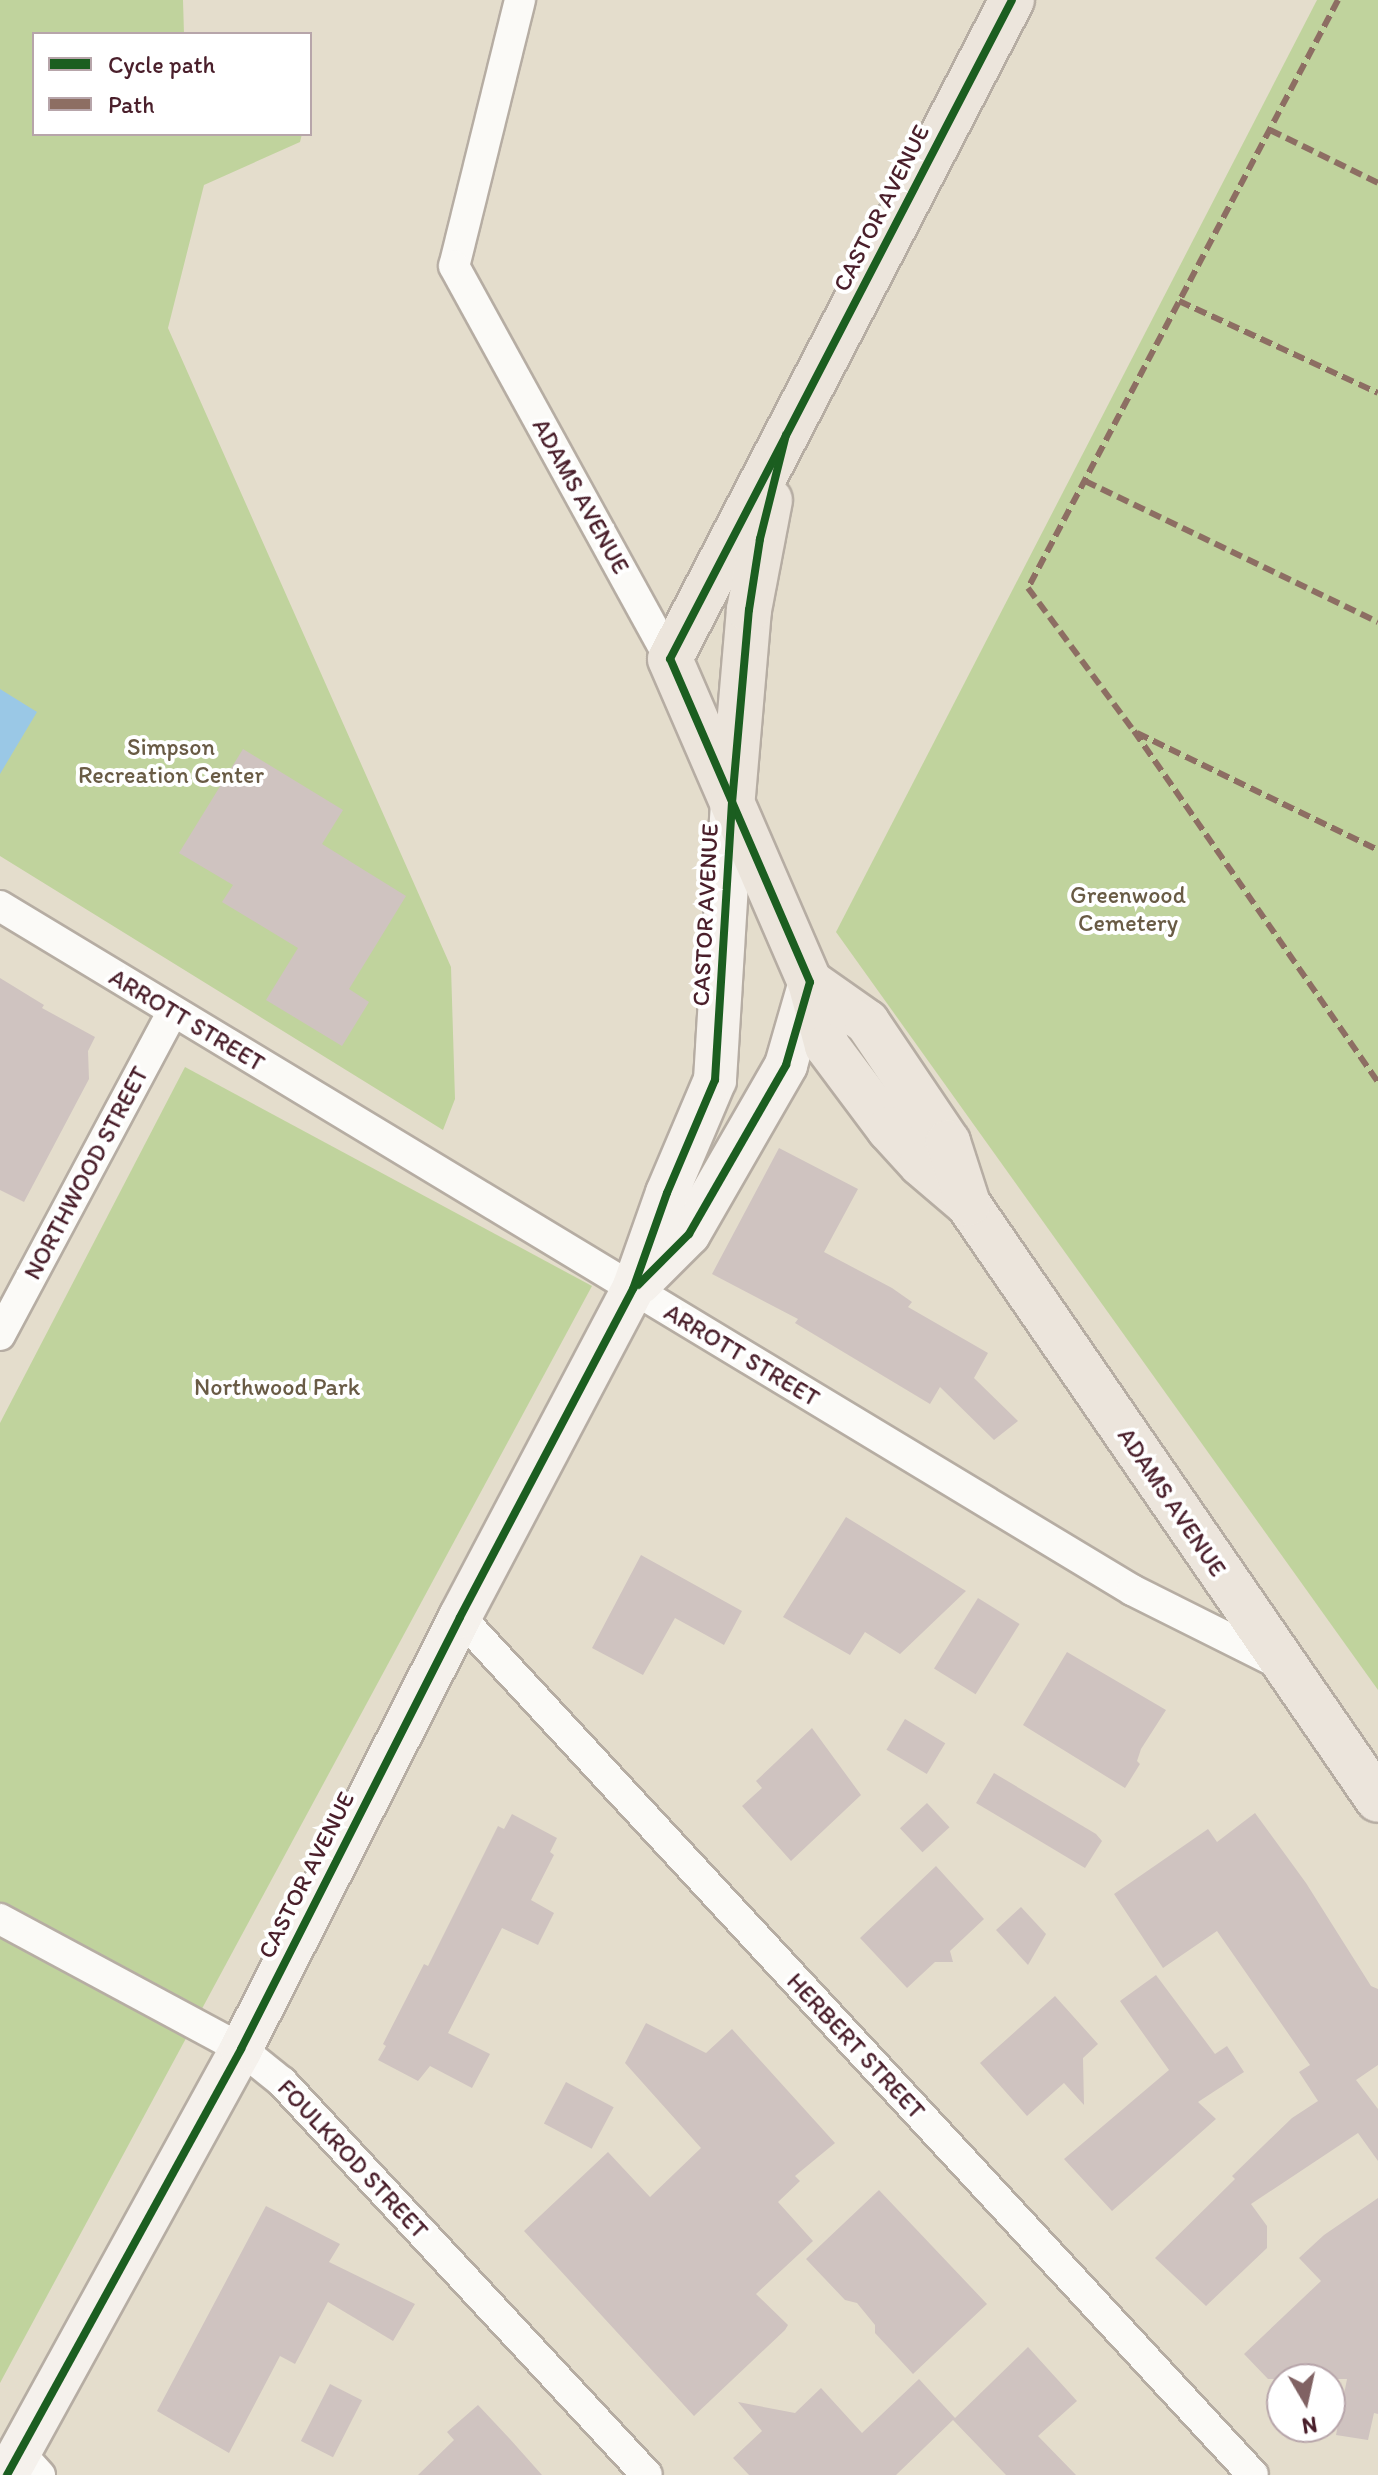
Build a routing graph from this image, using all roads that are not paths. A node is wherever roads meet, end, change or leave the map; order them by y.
1 (520, 0) edge
2 (1012, 0) edge
3 (786, 435) junction
4 (670, 659) junction
5 (732, 803) junction
6 (0, 906) edge
7 (810, 982) junction
8 (173, 1011) junction
9 (633, 1289) junction
10 (0, 1335) edge
11 (460, 1617) junction
12 (1285, 1667) junction
13 (1378, 1800) edge
14 (0, 1919) edge
15 (241, 2049) junction
16 (22, 2468) edge
17 (647, 2475) edge
18 (1253, 2475) edge

1 - 4 street, ADAMS AVENUE
2 - 3 main road, CASTOR AVENUE
3 - 4 main road, CASTOR AVENUE
3 - 5 main road, CASTOR AVENUE
4 - 5 main road, ADAMS AVENUE
5 - 7 main road, ADAMS AVENUE
5 - 9 street, CASTOR AVENUE
6 - 8 street, ARROTT STREET
7 - 9 street, CASTOR AVENUE
7 - 12 main road, ADAMS AVENUE
8 - 9 street, ARROTT STREET
8 - 10 street, NORTHWOOD STREET
9 - 11 street, CASTOR AVENUE
9 - 12 street, ARROTT STREET
11 - 15 street, CASTOR AVENUE
11 - 18 street, HERBERT STREET
12 - 13 main road, ADAMS AVENUE
14 - 15 street, FOULKROD STREET
15 - 16 street, CASTOR AVENUE
15 - 17 street, FOULKROD STREET

